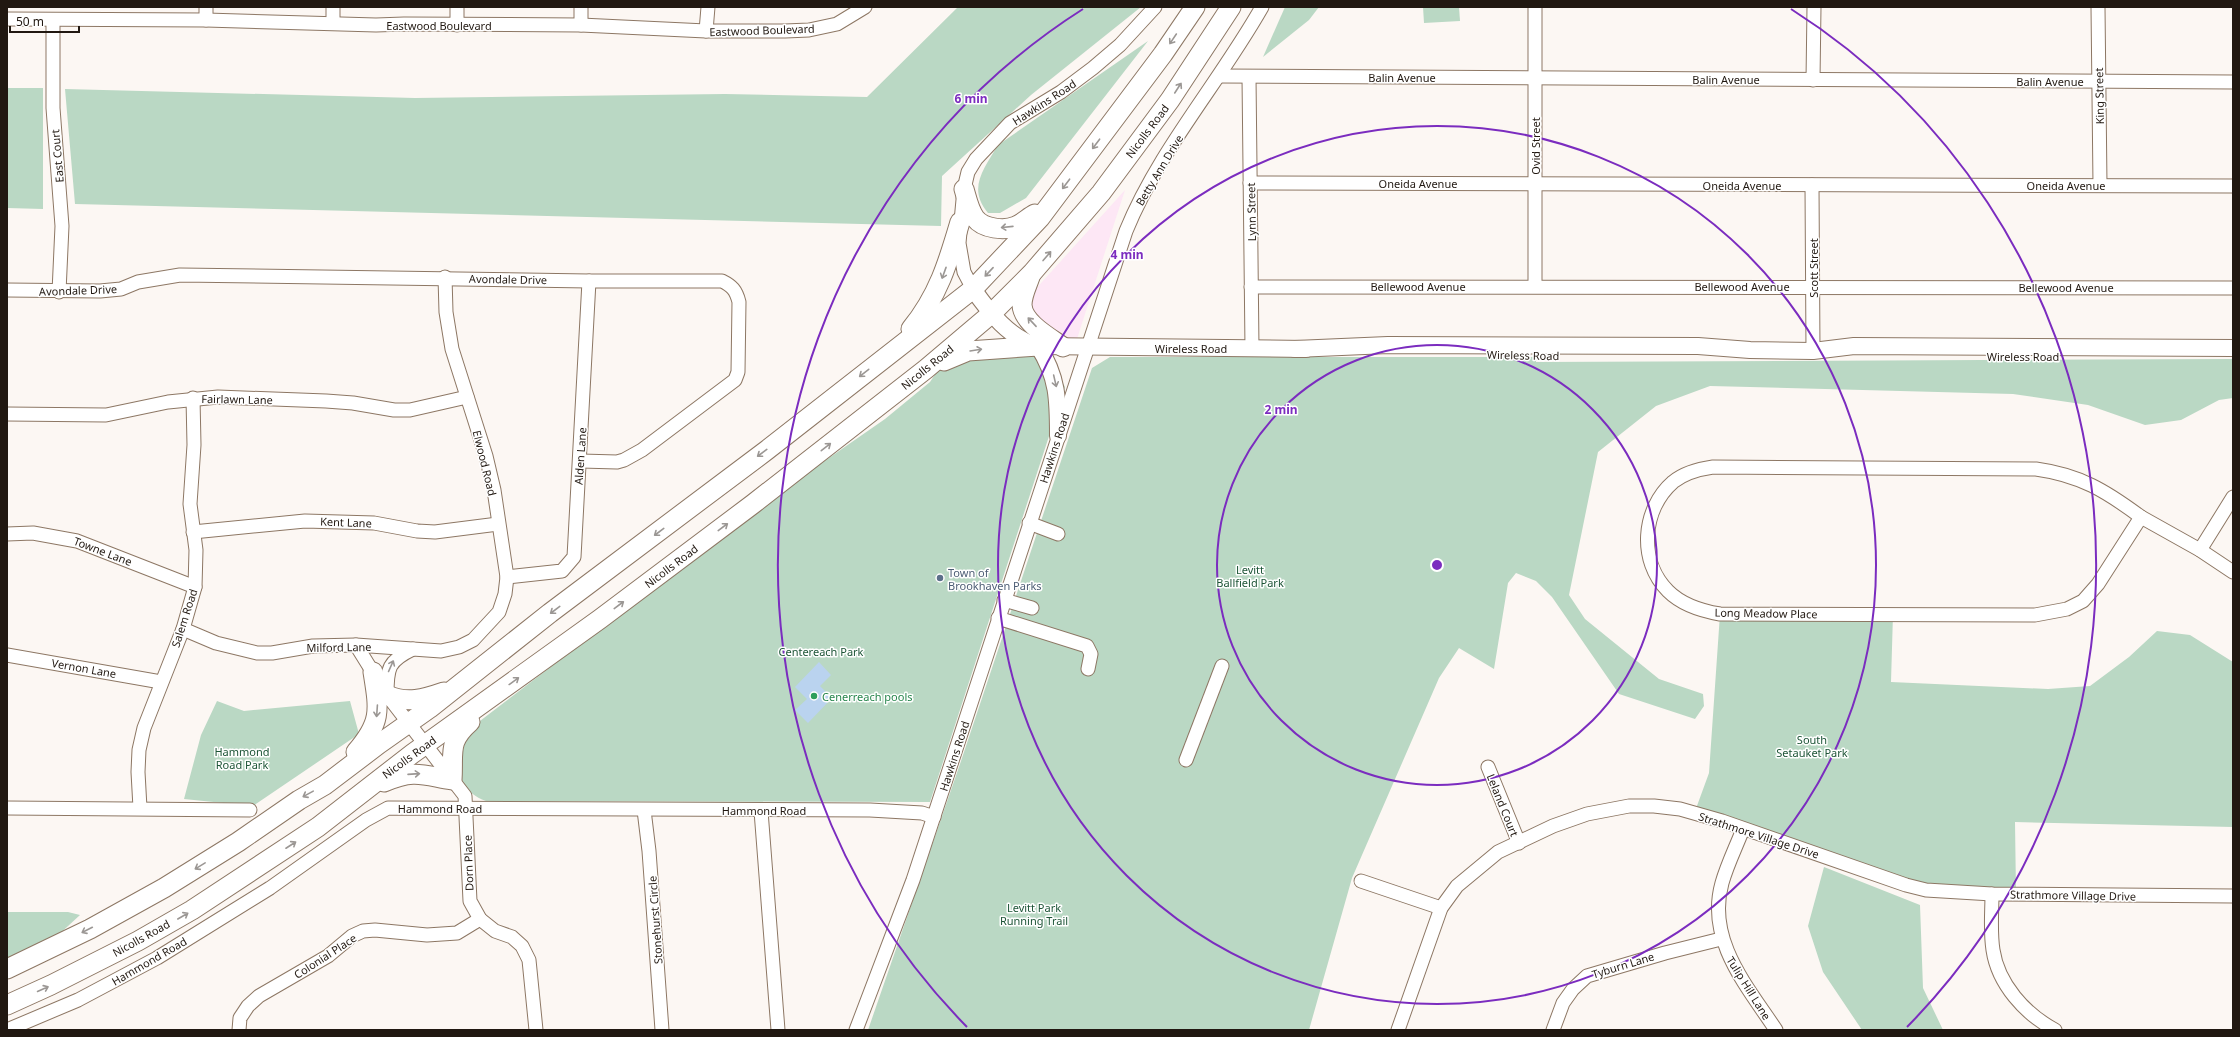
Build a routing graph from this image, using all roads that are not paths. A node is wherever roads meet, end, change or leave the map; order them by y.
1 (206, 7) edge
2 (333, 7) edge
3 (457, 7) edge
4 (581, 7) edge
5 (708, 7) edge
6 (865, 7) edge
7 (1155, 7) edge
8 (1195, 7) edge
9 (1231, 7) edge
10 (1262, 7) edge
11 (1535, 7) edge
12 (1814, 7) edge
13 (2098, 7) edge
14 (7, 19) edge
15 (53, 20) junction
16 (206, 20) junction
17 (333, 23) junction
18 (457, 25) junction
19 (581, 25) junction
20 (706, 31) junction
21 (1219, 76) junction
22 (1249, 77) junction
23 (1535, 78) junction
24 (1813, 80) junction
25 (2099, 81) junction
26 (2233, 82) edge
27 (1250, 183) junction
28 (1535, 183) junction
29 (1812, 185) junction
30 (2100, 185) junction
31 (2233, 186) edge
32 (964, 189) junction
33 (1053, 202) junction
34 (960, 222) junction
35 (1032, 273) junction
36 (445, 277) junction
37 (589, 281) junction
38 (1535, 286) junction
39 (1812, 286) junction
40 (1251, 287) junction
41 (2233, 288) edge
42 (972, 289) junction
43 (7, 290) edge
44 (59, 292) junction
45 (991, 314) junction
46 (1038, 346) junction
47 (1063, 347) junction
48 (895, 348) junction
49 (1086, 348) junction
50 (1252, 348) junction
51 (2233, 348) edge
52 (1813, 350) junction
53 (2233, 357) edge
54 (926, 368) junction
55 (467, 397) junction
56 (193, 398) junction
57 (7, 414) edge
58 (1058, 436) junction
59 (581, 461) junction
60 (2233, 497) edge
61 (2141, 517) junction
62 (1029, 523) junction
63 (498, 524) junction
64 (193, 532) junction
65 (7, 534) edge
66 (1058, 534) dead end
67 (2200, 550) junction
68 (2233, 572) edge
69 (508, 577) junction
70 (195, 587) junction
71 (1004, 600) junction
72 (1032, 608) dead end
73 (998, 618) junction
74 (182, 629) junction
75 (473, 640) joint
76 (356, 645) junction
77 (413, 649) junction
78 (7, 655) edge
79 (1222, 666) dead end
80 (1088, 669) dead end
81 (373, 672) junction
82 (161, 682) junction
83 (453, 690) junction
84 (387, 694) junction
85 (495, 695) junction
86 (408, 724) junction
87 (426, 745) junction
88 (1186, 760) dead end
89 (1488, 767) dead end
90 (334, 778) junction
91 (452, 780) junction
92 (364, 791) junction
93 (7, 808) edge
94 (140, 808) junction
95 (466, 808) junction
96 (250, 810) dead end
97 (644, 810) junction
98 (761, 811) junction
99 (934, 817) junction
100 (1743, 829) junction
101 (1519, 843) junction
102 (1361, 881) dead end
103 (1992, 894) junction
104 (2233, 896) edge
105 (1440, 908) junction
106 (480, 919) junction
107 (1722, 939) junction
108 (7, 969) edge
109 (7, 1005) edge
110 (7, 1030) edge
111 (239, 1030) edge
112 (536, 1030) edge
113 (662, 1030) edge
114 (778, 1030) edge
115 (856, 1030) edge
116 (1398, 1030) edge
117 (1553, 1030) edge
118 (1776, 1030) edge
119 (2055, 1030) edge

1 - 16 street
2 - 17 street
3 - 18 street
4 - 19 street
5 - 20 street
6 - 20 street, Eastwood Boulevard
7 - 32 street, Hawkins Road
8 -> 33 highway
35 -> 9 highway, Nicolls Road
10 - 21 street, Betty Ann Drive
11 - 23 street, Ovid Street
12 - 24 street
13 - 25 street, King Street
14 - 15 street, Eastwood Boulevard
15 - 16 street, Eastwood Boulevard
15 - 44 street, East Court
16 - 17 street, Eastwood Boulevard
17 - 18 street, Eastwood Boulevard
18 - 19 street, Eastwood Boulevard
19 - 20 street, Eastwood Boulevard
21 - 22 street, Balin Avenue
21 - 49 street, Betty Ann Drive
22 - 23 street, Balin Avenue
22 - 27 street, Lynn Street
23 - 24 street, Balin Avenue
23 - 28 street, Ovid Street
24 - 25 street, Balin Avenue
25 - 26 street, Balin Avenue
25 - 30 street, King Street
27 - 28 street, Oneida Avenue
27 - 40 street, Lynn Street
28 - 29 street, Oneida Avenue
28 - 38 street, Ovid Street
29 - 30 street, Oneida Avenue
29 - 39 street, Scott Street
30 - 31 street, Oneida Avenue
33 -> 32 highway
32 - 34 street, Hawkins Road
33 -> 42 highway
34 - 42 street, Hawkins Road
34 -> 48 highway
35 - 45 highway, Nicolls Road
47 -> 35 highway
36 - 37 street, Avondale Drive
36 - 44 street, Avondale Drive
36 - 55 street, Elwood Road
37 - 59 street, Alden Lane
37 - 59 street, Avondale Drive
38 - 39 street, Bellewood Avenue
38 - 40 street, Bellewood Avenue
39 - 41 street, Bellewood Avenue
39 - 52 street, Scott Street
40 - 50 street, Lynn Street
42 - 45 main road, Hawkins Road
42 - 48 highway
43 - 44 street, Avondale Drive
45 - 46 main road, Hawkins Road
45 - 54 highway, Nicolls Road
46 - 47 main road, Hawkins Road
54 -> 46 highway
46 -> 58 main road
47 - 49 main road, Hawkins Road
48 -> 83 highway
49 - 50 main road, Wireless Road
49 - 58 street, Hawkins Road
50 - 52 main road, Wireless Road
51 - 52 main road, Wireless Road
52 - 53 main road, Wireless Road
85 -> 54 highway, Nicolls Road
55 - 56 street, Fairlawn Lane
55 - 63 street, Elwood Road
56 - 57 street, Fairlawn Lane
56 - 64 street, Salem Road
58 - 62 street, Hawkins Road
59 - 69 street, Alden Lane
60 - 67 street
61 - 61 street, Long Meadow Place
61 - 67 street, Long Meadow Place
62 - 66 street
62 - 71 street, Hawkins Road
63 - 64 street, Kent Lane
63 - 69 street, Elwood Road
64 - 70 street, Salem Road
65 - 70 street, Towne Lane
67 - 68 street, Long Meadow Place
69 - 75 street, Elwood Road
70 - 74 street, Salem Road
71 - 72 street
71 - 73 street, Hawkins Road
73 - 80 street
73 - 99 street, Hawkins Road
74 - 76 street, Milford Lane
74 - 82 street, Salem Road
75 - 77 street, Milford Lane
76 - 77 street, Milford Lane
76 - 81 street, Dorn Place
84 -> 77 street
78 - 82 street, Vernon Lane
79 - 88 street
81 - 84 street, Dorn Place
81 -> 90 highway
82 - 94 street, Salem Road
83 - 84 highway
83 - 86 highway
84 - 86 street, Dorn Place
85 - 87 highway, Nicolls Road
85 - 91 highway
86 - 87 street, Dorn Place
86 - 90 highway
87 - 91 street, Dorn Place
87 - 92 highway, Nicolls Road
89 - 101 street, Leland Court
90 -> 108 highway
92 -> 91 highway
91 - 95 street, Dorn Place
109 -> 92 highway, Nicolls Road
93 - 94 street
94 - 96 street
95 - 97 street, Hammond Road
95 - 106 street, Dorn Place
95 - 110 street, Hammond Road
97 - 98 street, Hammond Road
97 - 113 street, Stonehurst Circle
98 - 99 street, Hammond Road
98 - 114 street
99 - 115 street, Hawkins Road
100 - 101 street, Strathmore Village Drive
100 - 103 street, Strathmore Village Drive
100 - 107 street, Tulip Hill Lane
101 - 105 street, Strathmore Village Drive
102 - 105 street
103 - 104 street, Strathmore Village Drive
103 - 119 street
105 - 116 street, Strathmore Village Drive
106 - 111 street, Colonial Place
106 - 112 street, Dorn Place
107 - 117 street, Tyburn Lane
107 - 118 street, Tulip Hill Lane

